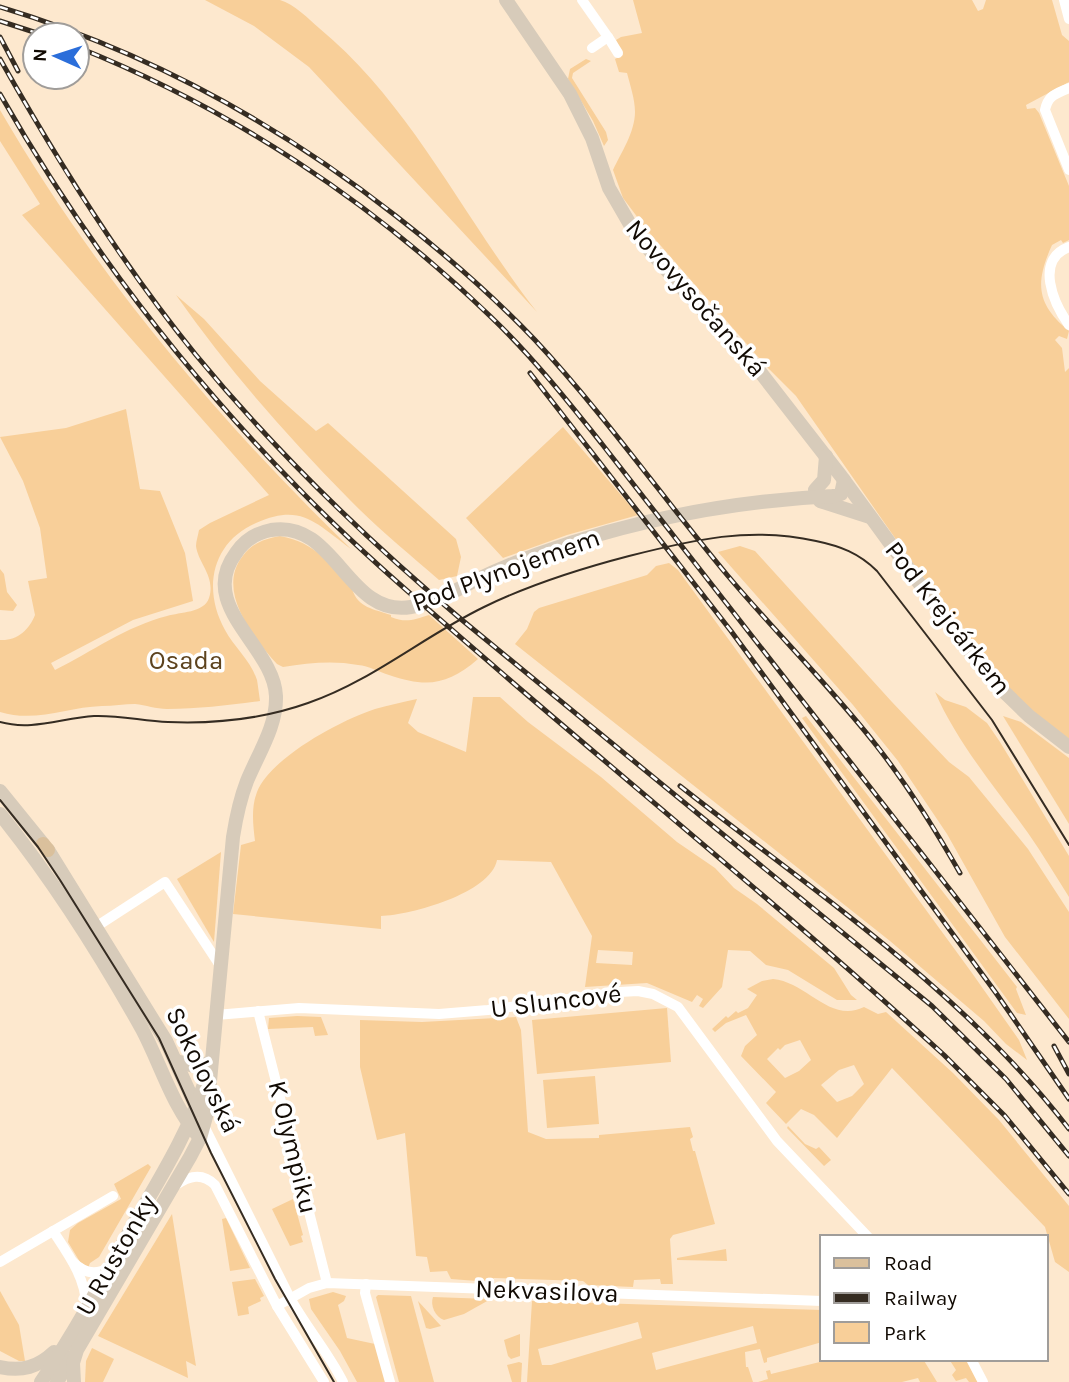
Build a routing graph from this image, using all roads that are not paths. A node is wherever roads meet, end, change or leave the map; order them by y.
1 (506, 0) edge
2 (582, 0) edge
3 (1064, 0) edge
4 (1069, 19) edge
5 (608, 37) junction
6 (592, 48) dead end
7 (618, 53) dead end
8 (1069, 88) edge
9 (1069, 170) edge
10 (1066, 248) edge
11 (1069, 325) edge
12 (826, 456) junction
13 (845, 483) junction
14 (815, 490) junction
15 (798, 498) junction
16 (870, 517) junction
17 (1069, 747) edge
18 (0, 791) edge
19 (0, 814) edge
20 (93, 928) junction
21 (221, 967) junction
22 (258, 1011) junction
23 (216, 1015) junction
24 (176, 1061) junction
25 (210, 1063) junction
26 (196, 1106) junction
27 (188, 1125) junction
28 (202, 1132) junction
29 (172, 1188) junction
30 (113, 1196) dead end
31 (53, 1231) junction
32 (866, 1235) edge
33 (71, 1259) junction
34 (0, 1262) edge
35 (110, 1267) junction
36 (327, 1283) junction
37 (366, 1284) junction
38 (290, 1297) junction
39 (820, 1301) edge
40 (277, 1306) junction
41 (86, 1308) junction
42 (75, 1340) junction
43 (972, 1361) edge
44 (0, 1367) edge
45 (24, 1382) edge
46 (41, 1382) edge
47 (57, 1382) edge
48 (74, 1382) edge
49 (324, 1382) edge
50 (343, 1382) edge
51 (390, 1382) edge
52 (983, 1382) edge

1 - 12 main road, Novovysočanská
2 - 5 street
3 - 4 street
5 - 6 street
5 - 7 street
8 - 9 street
10 - 11 street
12 - 13 main road, Novovysočanská
12 - 14 main road
13 - 14 main road
13 - 15 main road
13 - 16 main road, Pod Krejcárkem
14 - 15 main road
15 - 16 main road
15 - 21 main road, Pod Plynojemem
16 - 17 main road, Pod Krejcárkem
18 - 20 main road, Sokolovská
19 - 20 main road, Sokolovská
20 - 21 street
20 - 24 main road, Sokolovská
20 - 27 main road, Sokolovská
21 - 23 main road, Pod Plynojemem
22 - 23 street, U Sluncové
22 - 32 street, U Sluncové
22 - 36 street, K Olympiku
23 - 25 main road, Pod Plynojemem
24 - 25 main road
24 - 26 main road, Sokolovská
25 - 26 main road, Pod Plynojemem
25 - 28 main road, Pod Plynojemem
26 - 27 main road, Pod Plynojemem
26 - 28 main road, Sokolovská
27 - 28 main road, Sokolovská
27 - 35 main road, U Rustonky
28 - 29 main road, U Rustonky
28 - 38 street, Sokolovská
29 - 40 street
29 - 42 main road, U Rustonky
30 - 31 street
31 - 33 street
31 - 34 street
33 - 35 street
33 - 41 street
35 - 41 main road, U Rustonky
36 - 37 street, Nekvasilova
36 - 38 street, Nekvasilova
37 - 39 street, Nekvasilova
37 - 51 street
38 - 40 street, Nekvasilova
38 - 50 street, Sokolovská
40 - 49 street
41 - 42 main road, U Rustonky
42 - 44 main road
42 - 46 main road, U Rustonky
42 - 47 main road
42 - 48 main road, U Rustonky
43 - 52 street
44 - 45 main road

